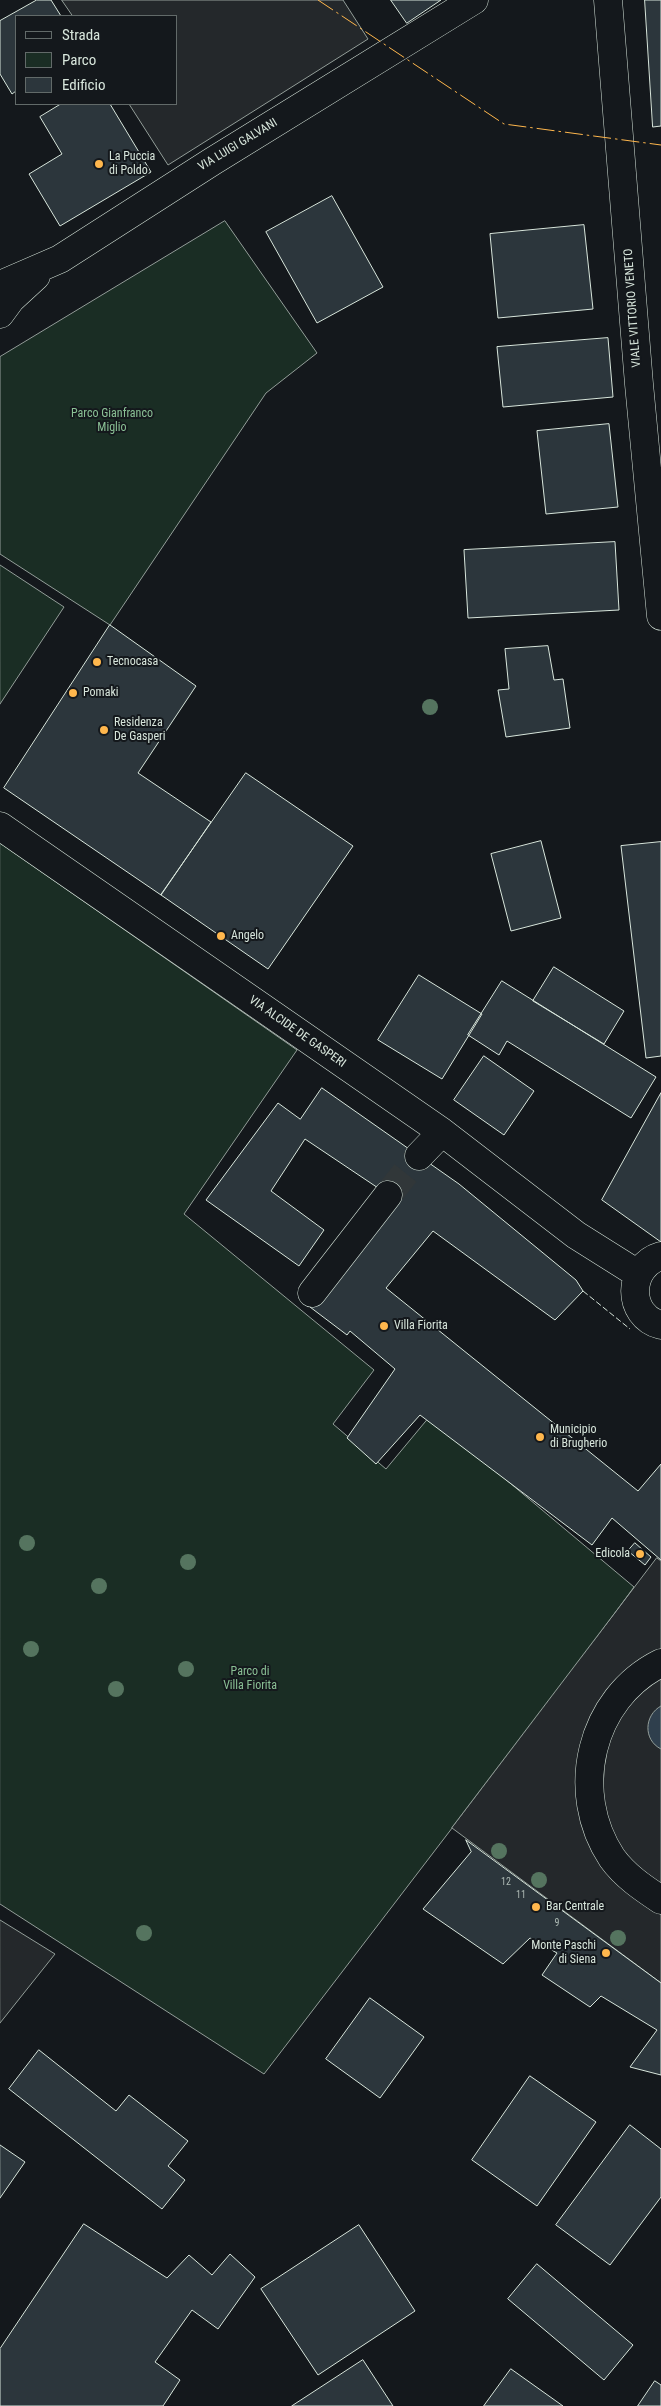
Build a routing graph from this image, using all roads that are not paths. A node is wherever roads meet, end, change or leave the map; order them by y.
1 (474, 0) edge
2 (608, 0) edge
3 (60, 259) junction
4 (0, 285) edge
5 (0, 314) edge
6 (661, 616) edge
7 (0, 826) edge
8 (442, 1132) junction
9 (419, 1156) tunnel mouth
10 (388, 1195) tunnel mouth
11 (661, 1256) edge
12 (638, 1274) junction
13 (312, 1293) dead end
14 (661, 1326) edge
15 (661, 1663) edge
16 (661, 1900) edge

1 - 3 street, VIA LUIGI GALVANI
2 - 6 street, VIALE VITTORIO VENETO
3 - 4 street, VIA LUIGI GALVANI
3 - 5 street
7 - 8 street, VIA ALCIDE DE GASPERI
8 - 9 street
8 - 12 street, VIA ALCIDE DE GASPERI
10 - 13 street
11 - 12 street
12 - 14 street
15 - 16 street

